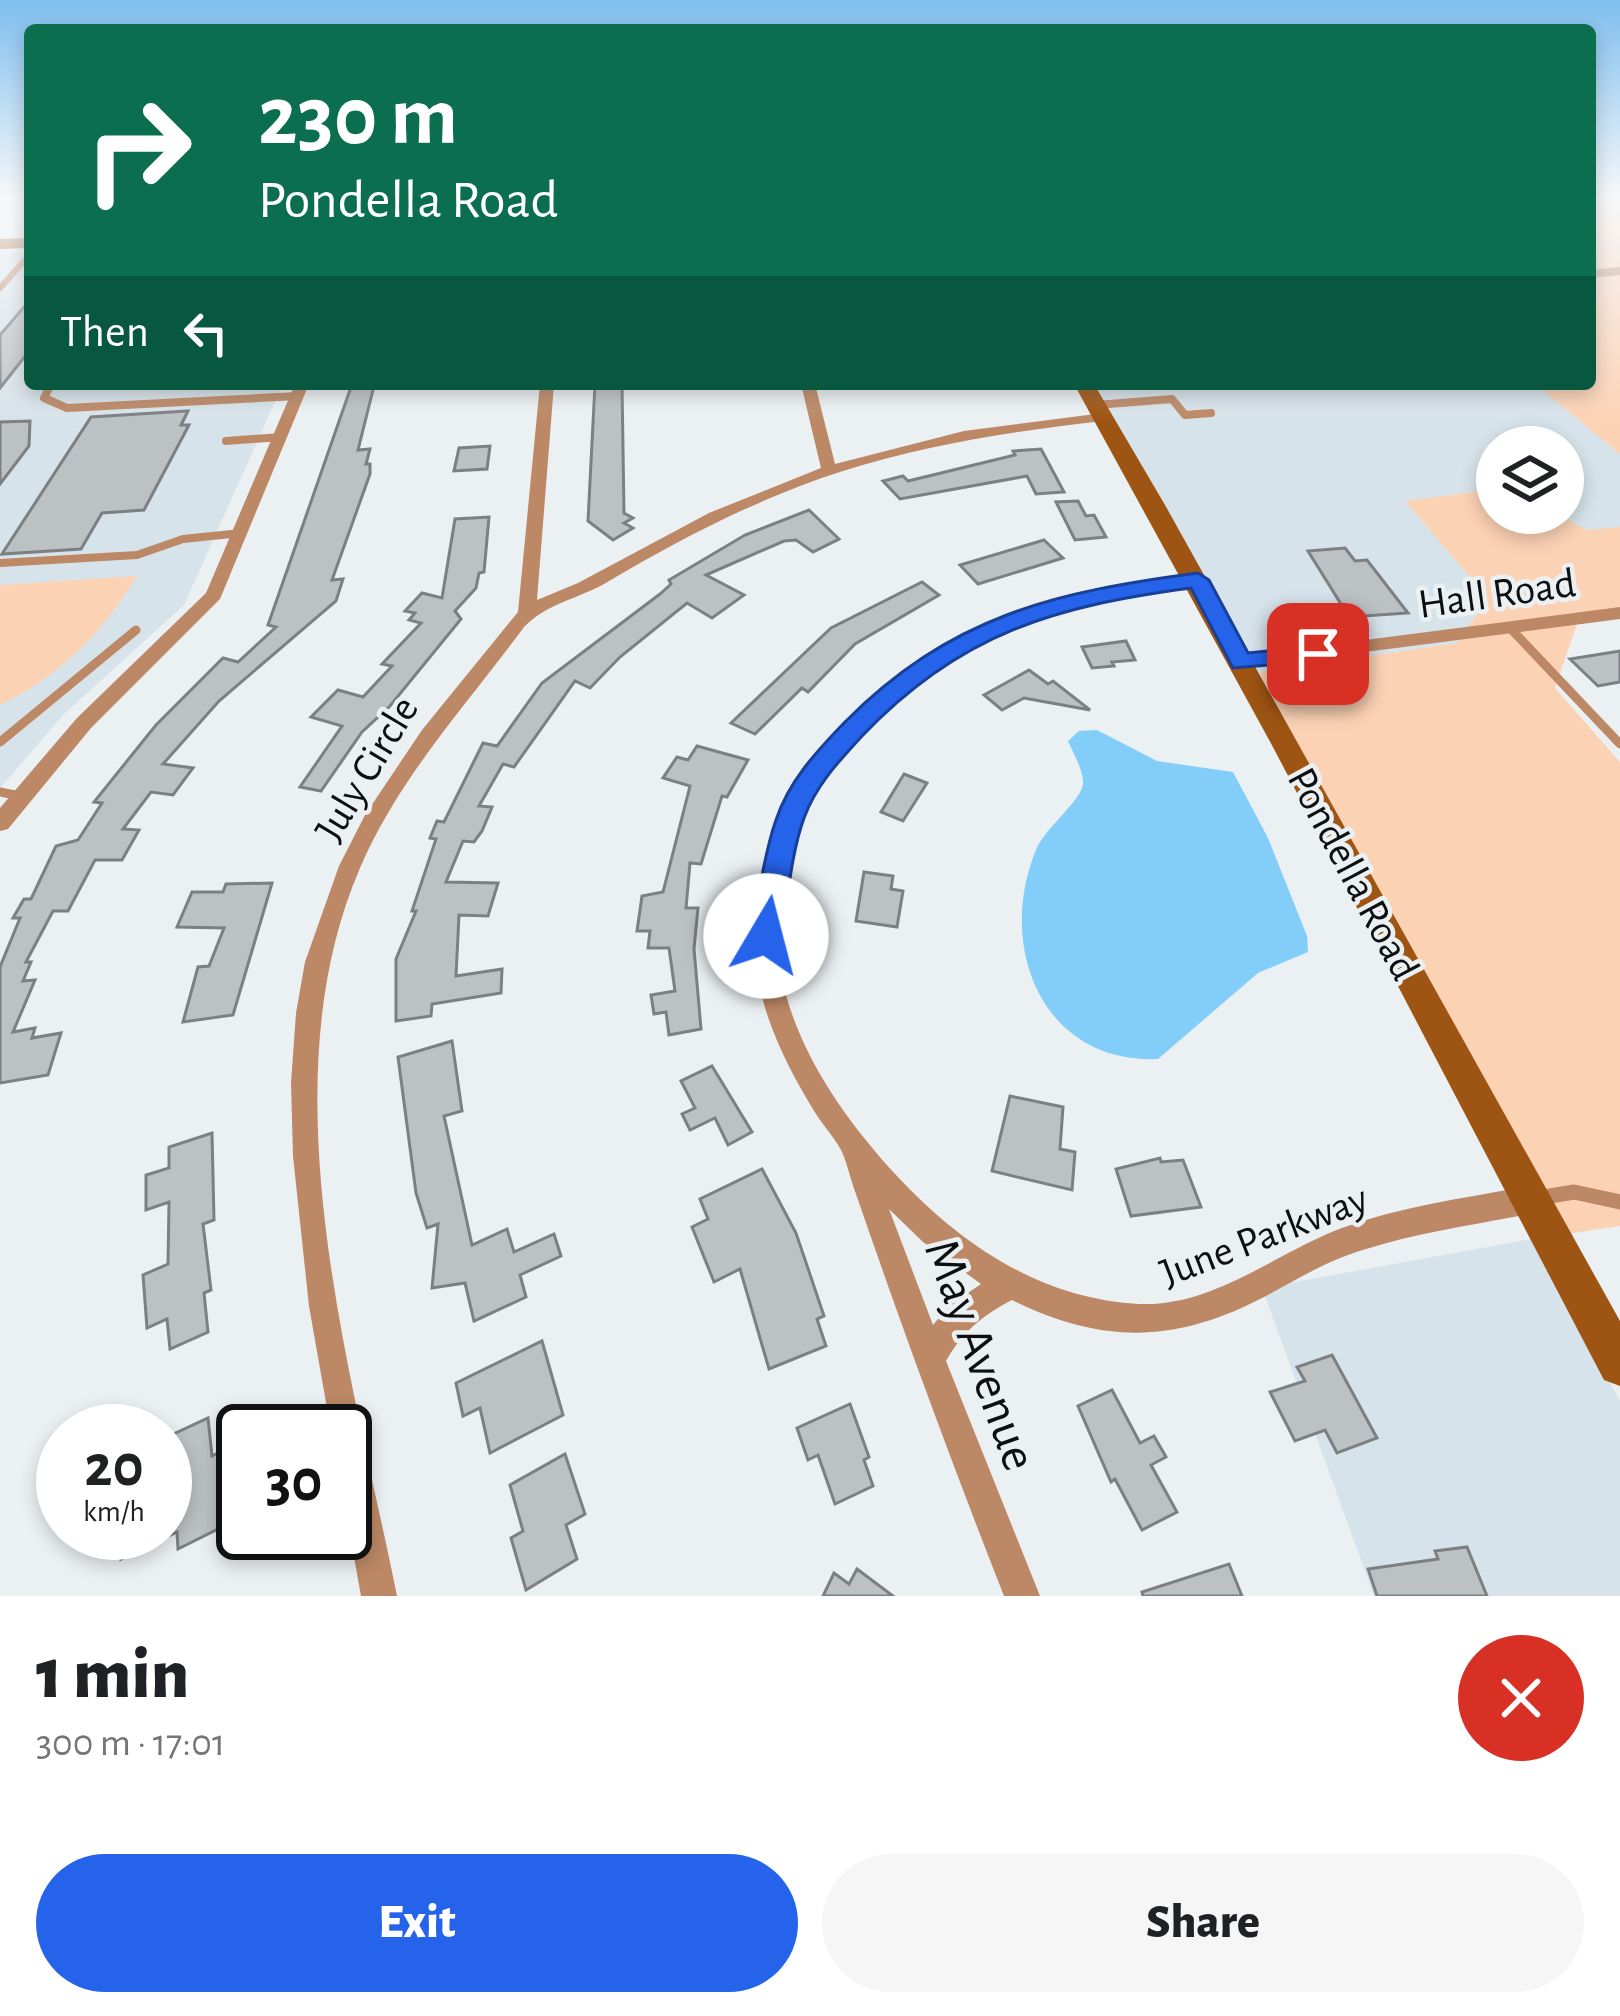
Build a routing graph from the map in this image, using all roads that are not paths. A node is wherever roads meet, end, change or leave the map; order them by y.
1 (47, 390) edge
2 (300, 390) edge
3 (546, 390) edge
4 (809, 390) edge
5 (1094, 402) edge
6 (1210, 413) dead end
7 (280, 437) junction
8 (226, 441) dead end
9 (828, 466) junction
10 (242, 533) junction
11 (0, 563) edge
12 (1198, 580) junction
13 (527, 613) junction
14 (1620, 613) edge
15 (1511, 629) junction
16 (136, 630) dead end
17 (1241, 662) junction
18 (0, 742) edge
19 (1620, 744) edge
20 (0, 792) edge
21 (20, 796) junction
22 (0, 823) edge
23 (853, 1147) junction
24 (1528, 1200) junction
25 (1620, 1202) edge
26 (1007, 1286) junction
27 (930, 1360) junction
28 (1620, 1364) edge
29 (379, 1596) edge
30 (1022, 1596) edge

1 - 2 lane
2 - 7 street
3 - 13 street
4 - 9 street
5 - 6 lane
5 - 9 street, July Circle
5 - 12 main road, Pondella Road
7 - 8 lane
7 - 10 street
9 - 13 street, July Circle
10 - 11 lane
10 - 21 street
12 - 17 main road, Pondella Road
12 - 23 street, June Parkway
13 - 29 street, July Circle
14 - 15 street, Hall Road
15 - 17 street, Hall Road
15 - 19 lane
16 - 18 lane
17 - 24 main road, Pondella Road
20 - 21 lane
21 - 22 street
23 - 26 street, June Parkway
23 - 27 street, May Avenue
24 - 25 lane
24 - 26 street, June Parkway
24 - 28 main road, Pondella Road
26 - 27 street
27 - 30 street, May Avenue

